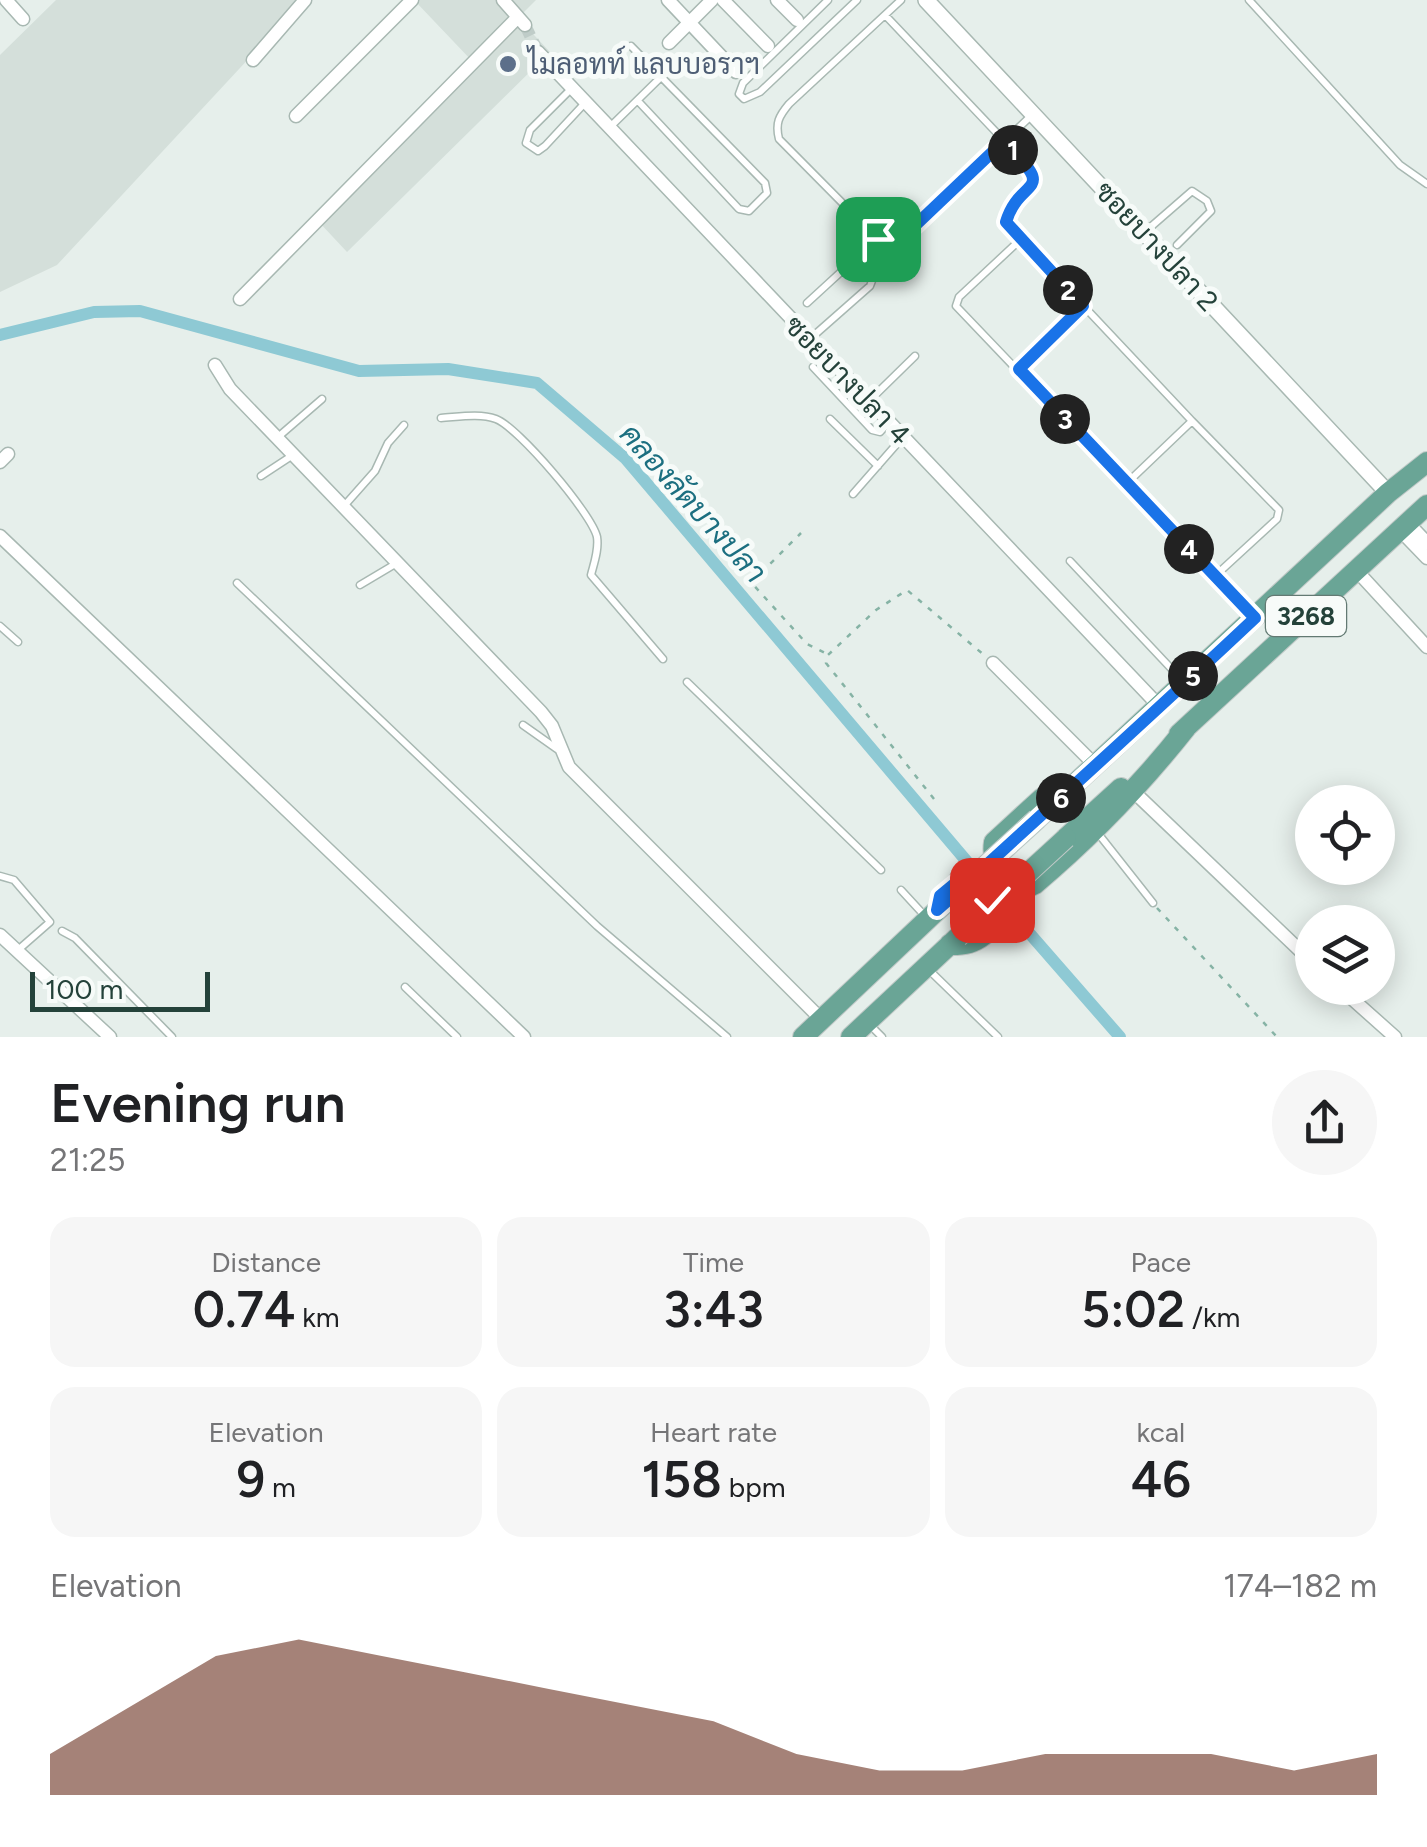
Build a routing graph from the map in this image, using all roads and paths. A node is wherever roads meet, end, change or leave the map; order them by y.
1 (6, 0) edge
2 (305, 0) edge
3 (412, 0) edge
4 (668, 0) edge
5 (712, 0) edge
6 (723, 0) edge
7 (777, 0) edge
8 (828, 0) edge
9 (857, 0) edge
10 (900, 0) edge
11 (926, 0) edge
12 (1249, 0) edge
13 (514, 10) edge
14 (885, 15) junction
15 (24, 19) dead end
16 (796, 20) dead end
17 (690, 22) junction
18 (668, 43) dead end
19 (631, 46) dead end
20 (768, 46) dead end
21 (538, 52) tunnel mouth
22 (253, 60) dead end
23 (736, 72) dead end
24 (661, 77) junction
25 (572, 88) junction
26 (638, 102) junction
27 (585, 103) junction
28 (1032, 114) junction
29 (296, 116) dead end
30 (609, 128) junction
31 (1004, 141) junction
32 (1427, 184) edge
33 (1144, 233) junction
34 (1020, 240) junction
35 (1178, 245) dead end
36 (240, 299) dead end
37 (807, 303) dead end
38 (1083, 306) junction
39 (810, 339) junction
40 (916, 356) dead end
41 (215, 365) dead end
42 (813, 367) dead end
43 (1019, 369) junction
44 (322, 399) dead end
45 (869, 401) junction
46 (441, 418) dead end
47 (830, 419) dead end
48 (1192, 421) junction
49 (889, 422) junction
50 (404, 425) dead end
51 (903, 437) junction
52 (278, 438) junction
53 (294, 454) junction
54 (1427, 462) edge
55 (878, 466) junction
56 (262, 476) dead end
57 (1126, 484) junction
58 (1388, 492) junction
59 (853, 494) dead end
60 (1427, 505) edge
61 (344, 506) junction
62 (1403, 526) junction
63 (801, 533) dead end
64 (0, 536) edge
65 (1427, 543) edge
66 (729, 558) dead end
67 (1427, 558) edge
68 (1070, 561) dead end
69 (398, 562) junction
70 (1356, 570) junction
71 (1215, 576) junction
72 (751, 582) junction
73 (237, 584) dead end
74 (360, 586) dead end
75 (1255, 618) junction
76 (0, 626) edge
77 (18, 642) dead end
78 (1427, 646) edge
79 (828, 655) junction
80 (663, 659) dead end
81 (993, 663) joint
82 (687, 682) dead end
83 (1185, 684) junction
84 (1157, 710) junction
85 (522, 725) dead end
86 (1186, 728) junction
87 (563, 752) junction
88 (1088, 758) junction
89 (1134, 792) junction
90 (934, 798) dead end
91 (1096, 831) junction
92 (881, 870) dead end
93 (0, 876) edge
94 (901, 890) dead end
95 (1153, 904) joint
96 (937, 911) junction
97 (62, 931) dead end
98 (0, 935) edge
99 (954, 940) junction
100 (1295, 946) edge
101 (17, 951) junction
102 (926, 967) junction
103 (405, 987) dead end
104 (1359, 1005) edge
105 (822, 1020) junction
106 (864, 1033) edge
107 (110, 1037) edge
108 (172, 1037) edge
109 (457, 1037) edge
110 (524, 1037) edge
111 (726, 1037) edge
112 (803, 1037) edge
113 (998, 1037) edge
114 (1276, 1037) edge
115 (1395, 1037) edge

1 - 15 street
2 - 22 street
3 - 29 street
4 - 17 street
5 - 17 street
6 - 20 street
7 - 16 street
8 - 9 lane
10 - 14 lane
11 - 28 street, ซอยบางปลา 2
12 - 32 lane
13 - 36 street
14 - 31 lane
14 - 31 lane
17 - 18 street
17 - 23 street
19 - 24 lane
21 - 25 street, ซอยบางปลา 4
24 - 26 lane
24 - 26 lane
25 - 27 street, ซอยบางปลา 4
25 - 27 lane
26 - 30 lane
27 - 30 street, ซอยบางปลา 4
28 - 31 lane
28 - 33 street, ซอยบางปลา 2
30 - 39 street, ซอยบางปลา 4
31 - 34 lane
33 - 35 lane
33 - 58 street, ซอยบางปลา 2
34 - 38 lane
34 - 43 lane
37 - 39 lane
38 - 43 lane
38 - 48 lane
39 - 45 street, ซอยบางปลา 4
40 - 45 lane
41 - 52 street
42 - 49 lane
43 - 57 lane
44 - 52 lane
45 - 49 street, ซอยบางปลา 4
46 - 80 lane
47 - 55 lane
48 - 57 lane
48 - 71 lane
49 - 51 street, ซอยบางปลา 4
50 - 61 lane
51 - 55 lane
51 - 84 street, ซอยบางปลา 4
52 - 53 street
53 - 56 lane
53 - 61 street
54 - 58 main road, 3268
55 - 59 lane
57 - 71 lane
58 - 75 main road, 3268
60 - 62 main road, 3268
61 - 69 street
62 - 65 street
62 - 67 street
62 - 70 main road, 3268
63 - 72 path
64 - 110 street
66 - 72 path
68 - 83 lane
69 - 74 lane
69 - 87 street
70 - 78 street
70 - 86 main road, 3268
71 - 75 lane
72 - 79 path
73 - 111 lane
75 - 83 main road, 3268
76 - 77 lane
79 - 81 path
79 - 90 path
81 - 88 street
82 - 92 lane
83 - 84 main road, 3268
84 - 88 main road
84 - 96 main road, 3268, bridge
85 - 87 lane
86 - 89 main road
86 - 99 main road, 3268, bridge
87 - 105 street
88 - 91 main road
89 - 91 main road
89 - 100 street
91 - 95 lane
93 - 101 lane
94 - 96 lane
95 - 114 path
96 - 99 main road
96 - 105 main road, 3268
97 - 108 lane
98 - 101 street
99 - 102 main road, 3268
101 - 107 street
102 - 106 main road, 3268
102 - 113 lane
103 - 109 lane
104 - 115 street
105 - 112 main road, 3268

